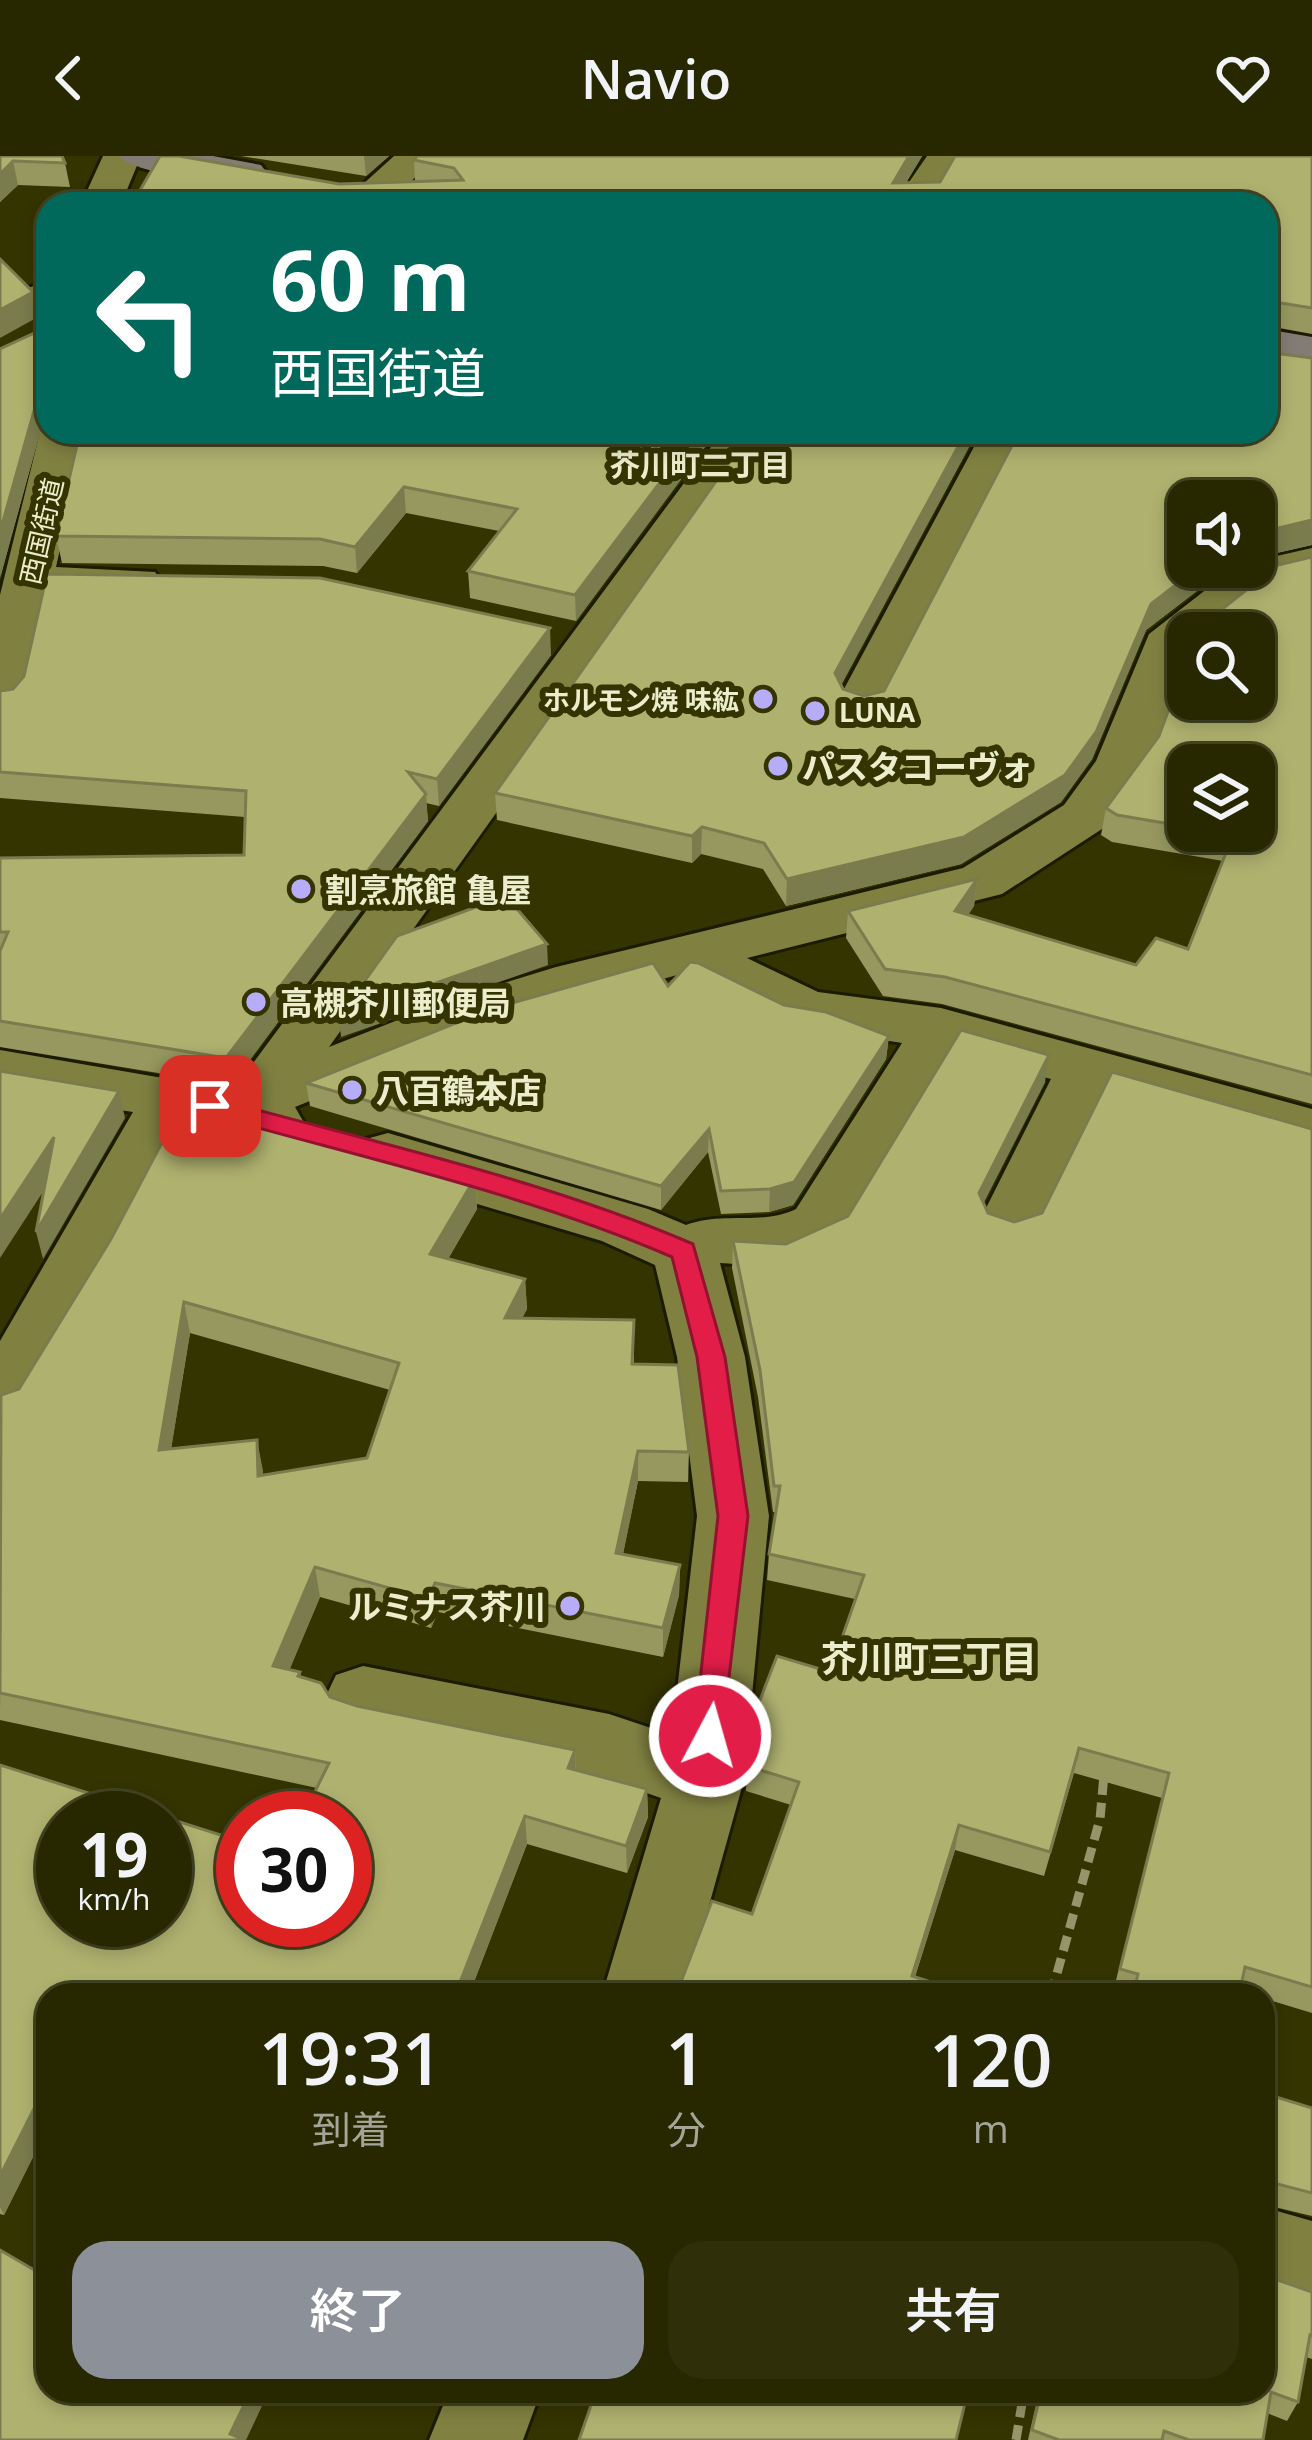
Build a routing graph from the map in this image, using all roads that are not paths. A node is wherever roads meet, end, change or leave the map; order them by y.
1 (122, 156) edge
2 (138, 156) edge
3 (416, 156) edge
4 (930, 158) edge
5 (291, 180) edge
6 (106, 192) edge
7 (362, 192) edge
8 (918, 192) edge
9 (36, 298) edge
10 (0, 309) edge
11 (1278, 327) edge
12 (1312, 332) edge
13 (1278, 344) edge
14 (1312, 350) edge
15 (1278, 363) edge
16 (1312, 368) edge
17 (60, 444) edge
18 (735, 444) edge
19 (999, 444) edge
20 (1312, 563) edge
21 (30, 580) junction
22 (188, 583) edge
23 (0, 700) edge
24 (863, 702) edge
25 (698, 951) junction
26 (941, 1028) junction
27 (1087, 1068) junction
28 (0, 1071) edge
29 (172, 1097) junction
30 (255, 1106) junction
31 (1312, 1131) edge
32 (1011, 1222) edge
33 (684, 1251) junction
34 (0, 1398) edge
35 (363, 1698) dead end
36 (705, 1780) junction
37 (647, 1983) edge
38 (1275, 2255) edge
39 (1312, 2266) edge
40 (490, 2403) edge
41 (476, 2440) edge

1 - 6 street
2 - 5 street
3 - 7 street
4 - 8 street
9 - 10 street
11 - 12 street
13 - 14 street
15 - 16 street
17 - 21 street, 西国街道
18 - 30 street
19 - 24 street
20 - 25 street
21 - 22 street
21 - 23 street, 西国街道
25 - 26 street
25 - 30 street
26 - 27 street
26 - 33 street
27 - 31 street
27 - 32 street
28 - 29 street
29 - 30 street
29 - 34 street
30 - 33 street
33 - 36 street
35 - 36 street
36 - 37 street
38 - 39 street
40 - 41 street

